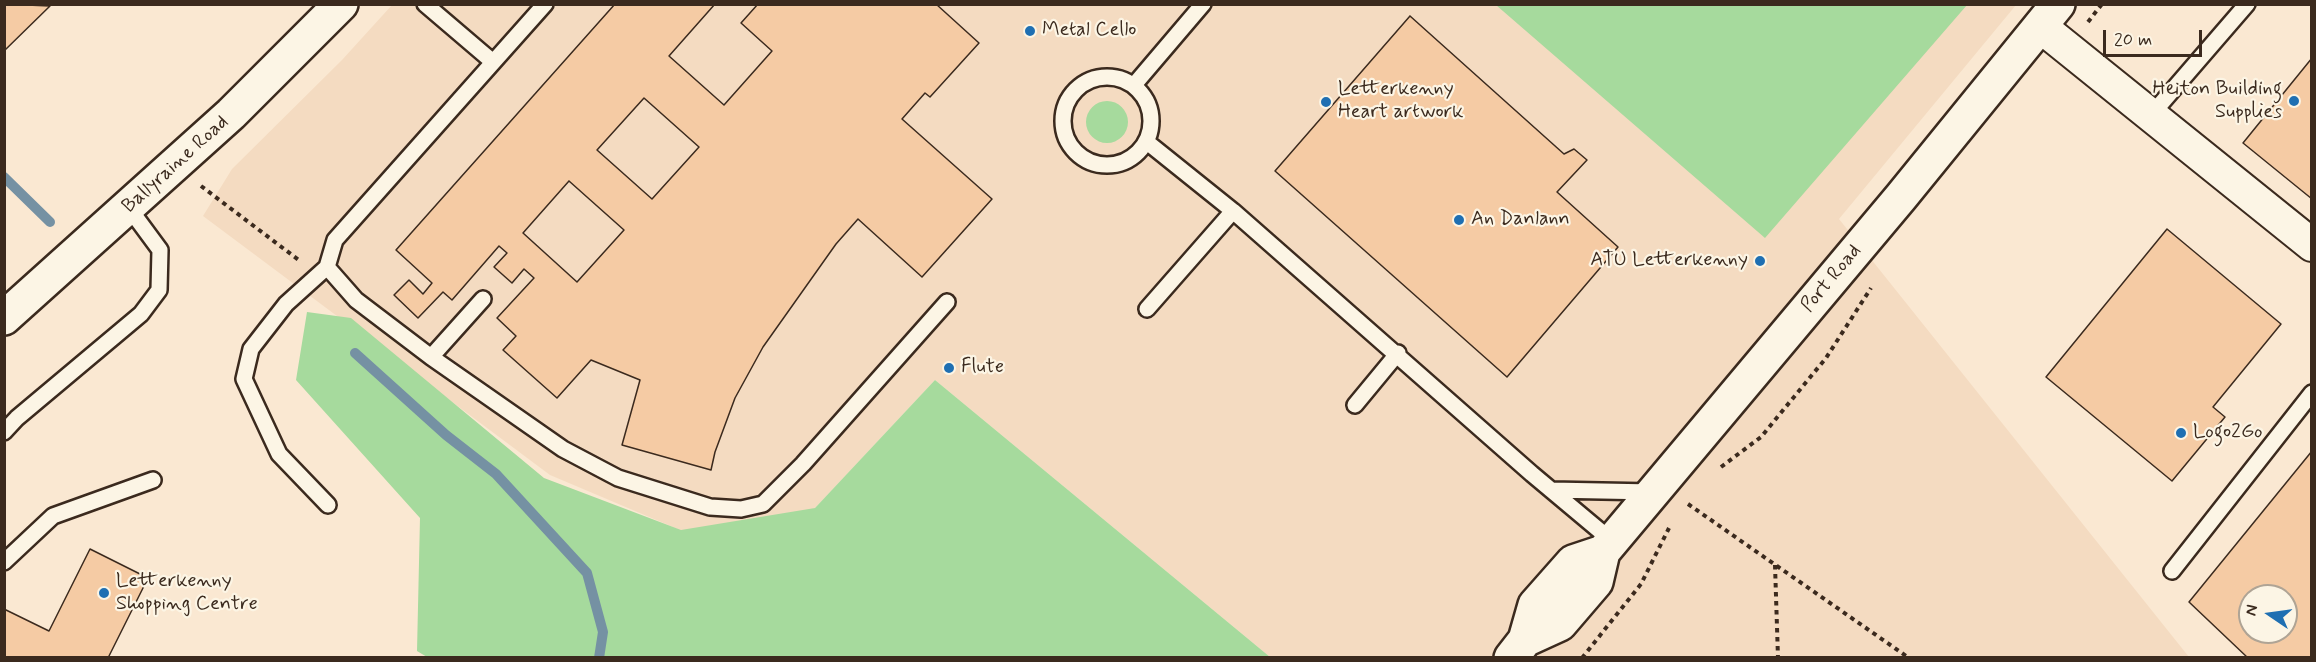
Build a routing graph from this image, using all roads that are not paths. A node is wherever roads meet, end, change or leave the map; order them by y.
1 (341, 4) edge
2 (424, 4) edge
3 (545, 4) edge
4 (1203, 4) edge
5 (2247, 4) edge
6 (2049, 15) edge
7 (493, 62) junction
8 (1134, 85) junction
9 (2152, 114) junction
10 (1147, 142) junction
11 (129, 208) junction
12 (1233, 211) junction
13 (2312, 245) edge
14 (327, 267) junction
15 (483, 299) dead end
16 (947, 302) dead end
17 (1146, 309) dead end
18 (4, 318) edge
19 (1398, 353) junction
20 (431, 357) junction
21 (2312, 393) edge
22 (1355, 405) dead end
23 (4, 432) edge
24 (153, 480) dead end
25 (1551, 490) junction
26 (1653, 492) junction
27 (328, 505) dead end
28 (1608, 546) junction
29 (4, 562) edge
30 (2172, 571) dead end
31 (1518, 652) edge

1 - 11 main road, Ballyraine Road
2 - 7 lane
3 - 7 lane
4 - 8 lane
5 - 9 lane
6 - 9 street
6 - 26 main road, Port Road
7 - 14 lane
8 - 10 lane
8 - 10 lane
9 - 13 street
10 - 12 lane
11 - 18 main road, Ballyraine Road
11 - 23 lane
12 - 17 lane
12 - 19 lane
14 - 20 lane
14 - 27 lane
15 - 20 lane
16 - 20 lane
19 - 22 lane
19 - 25 lane
21 - 30 lane
24 - 29 lane
25 - 26 lane
25 - 28 lane
26 - 28 main road, Port Road
28 - 31 main road

